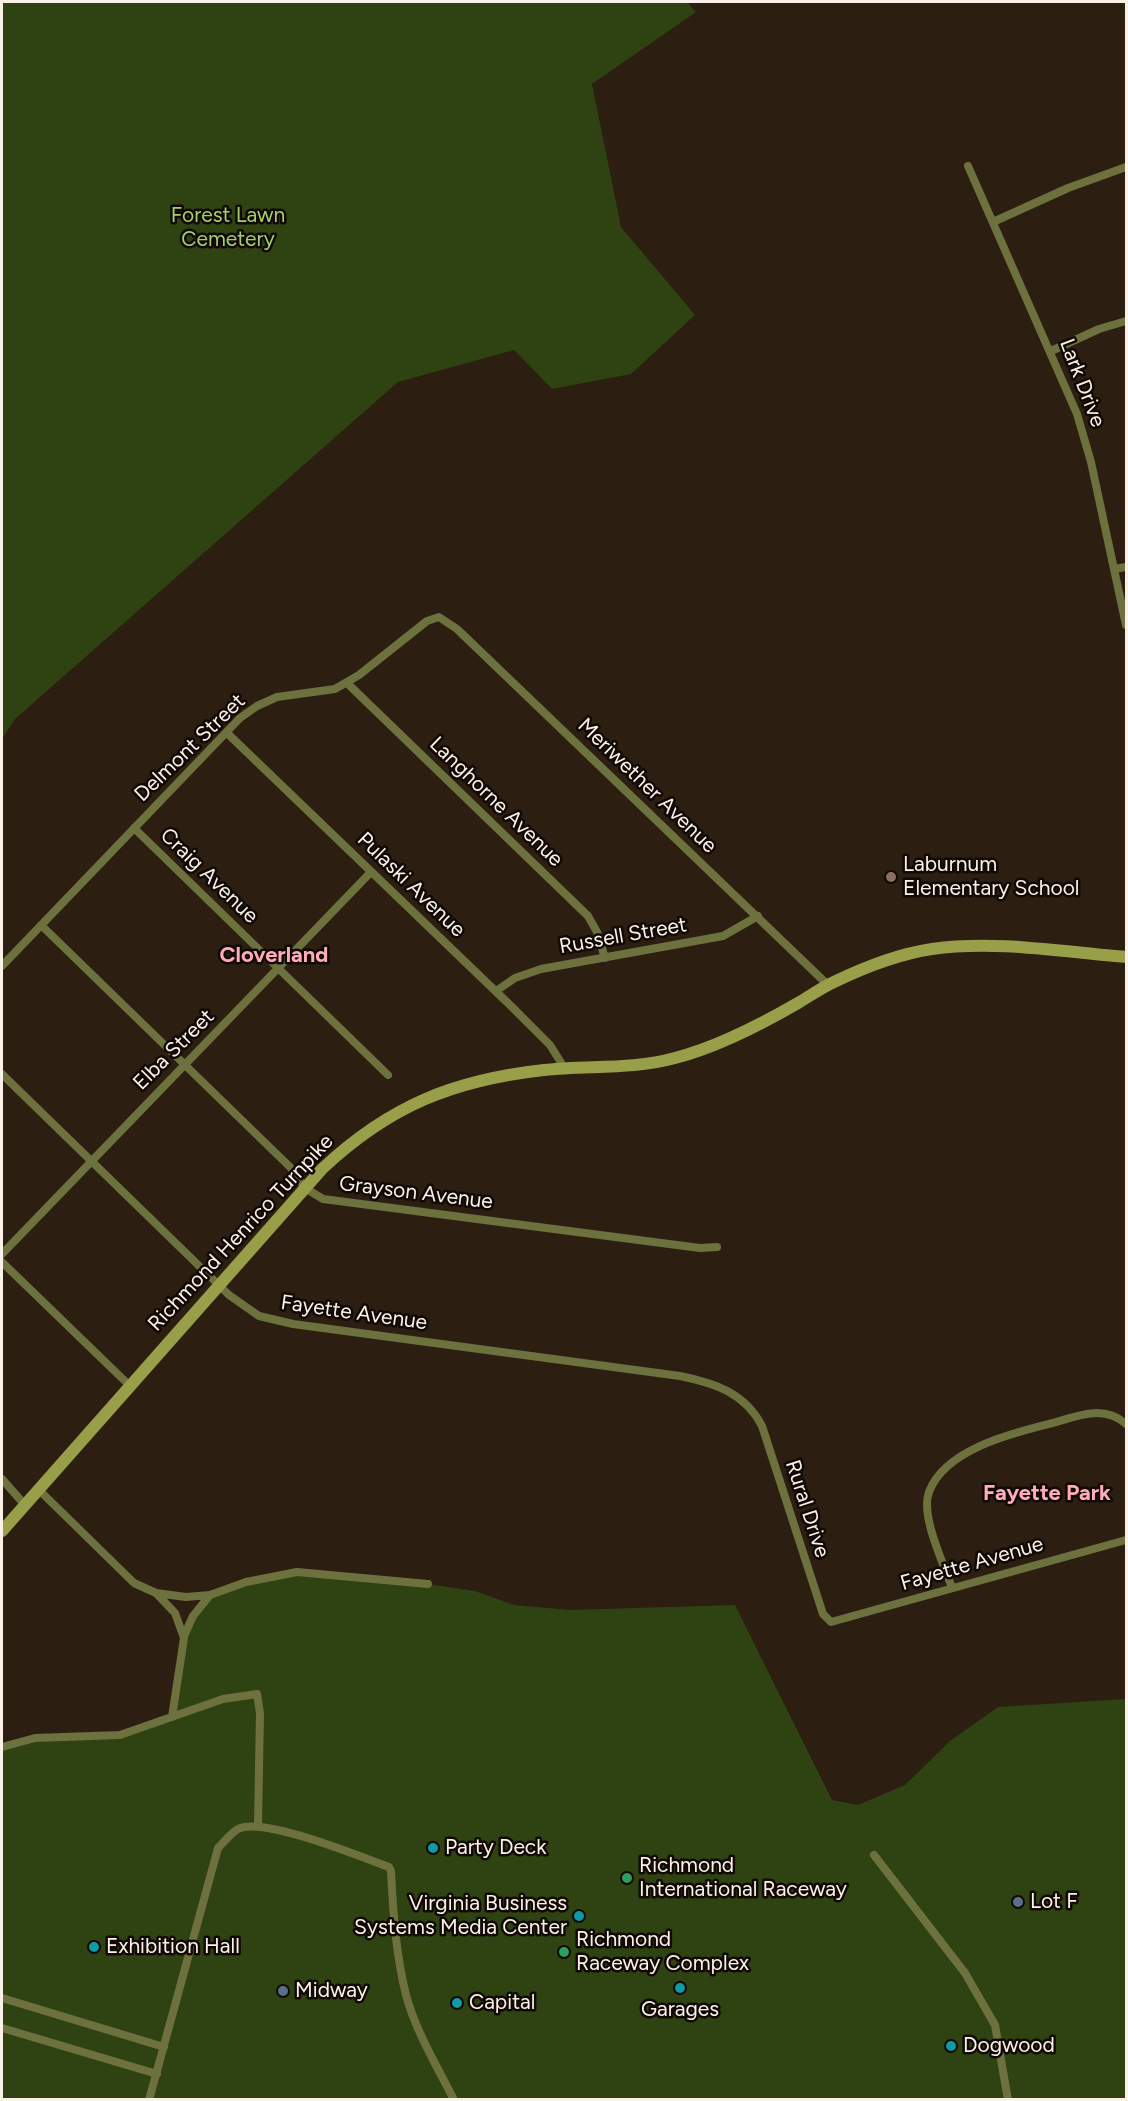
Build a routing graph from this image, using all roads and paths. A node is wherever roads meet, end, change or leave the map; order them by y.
1 (968, 166) dead end
2 (1126, 167) edge
3 (993, 222) junction
4 (1126, 321) edge
5 (1051, 351) junction
6 (1126, 567) edge
7 (1114, 569) junction
8 (439, 617) joint
9 (1126, 625) edge
10 (346, 683) junction
11 (227, 732) junction
12 (134, 828) junction
13 (371, 872) junction
14 (758, 916) junction
15 (41, 925) junction
16 (1126, 957) edge
17 (605, 958) junction
18 (2, 966) edge
19 (279, 968) junction
20 (828, 985) junction
21 (496, 991) junction
22 (185, 1064) junction
23 (565, 1069) junction
24 (2, 1074) edge
25 (388, 1075) dead end
26 (92, 1161) junction
27 (305, 1188) junction
28 (717, 1247) dead end
29 (2, 1254) edge
30 (2, 1262) edge
31 (218, 1284) junction
32 (129, 1385) junction
33 (751, 1409) joint
34 (1126, 1424) edge
35 (2, 1479) edge
36 (38, 1489) junction
37 (24, 1504) junction
38 (2, 1531) edge
39 (1126, 1540) edge
40 (428, 1584) dead end
41 (952, 1588) junction
42 (156, 1593) junction
43 (210, 1595) junction
44 (828, 1620) joint
45 (184, 1636) junction
46 (172, 1717) junction
47 (2, 1747) edge
48 (258, 1825) junction
49 (874, 1856) dead end
50 (2, 1998) edge
51 (2, 2028) edge
52 (164, 2047) junction
53 (157, 2074) junction
54 (149, 2100) edge
55 (454, 2100) edge
56 (1008, 2100) edge

1 - 3 street, Lark Drive
2 - 3 street
3 - 5 street, Lark Drive
4 - 5 street
5 - 7 street, Lark Drive
6 - 7 street
7 - 9 street, Lark Drive
8 - 10 street, Delmont Street
8 - 14 street, Meriwether Avenue
10 - 11 street, Delmont Street
10 - 17 street, Langhorne Avenue
11 - 12 street, Delmont Street
11 - 13 street, Pulaski Avenue
12 - 15 street, Delmont Street
12 - 19 street, Craig Avenue
13 - 19 street, Elba Street
13 - 21 street, Pulaski Avenue
14 - 17 street, Russell Street
14 - 20 street, Meriwether Avenue
15 - 18 street, Delmont Street
15 - 22 street, Grayson Avenue
16 - 20 main road, Richmond Henrico Turnpike
17 - 21 street, Russell Street
19 - 22 street, Elba Street
19 - 25 street, Craig Avenue
20 - 23 main road, Richmond Henrico Turnpike
21 - 23 street, Pulaski Avenue
22 - 26 street, Elba Street
22 - 27 street, Grayson Avenue
23 - 27 main road, Richmond Henrico Turnpike
24 - 26 street, Fayette Avenue
26 - 29 street, Elba Street
26 - 31 street, Fayette Avenue
27 - 28 street, Grayson Avenue
27 - 31 main road, Richmond Henrico Turnpike
30 - 32 street
31 - 32 main road, Richmond Henrico Turnpike
31 - 33 street, Fayette Avenue
32 - 36 main road, Richmond Henrico Turnpike
33 - 44 street, Rural Drive
34 - 41 street
35 - 37 street
36 - 37 main road, Richmond Henrico Turnpike
36 - 42 street
37 - 38 main road, Richmond Henrico Turnpike
39 - 41 street, Fayette Avenue
40 - 43 street
41 - 44 street, Fayette Avenue
42 - 43 street
42 - 45 street
43 - 45 street
45 - 46 street
46 - 47 street
46 - 48 street
48 - 52 street
48 - 55 street
49 - 56 street
50 - 52 street
51 - 53 street
52 - 53 street
53 - 54 street

